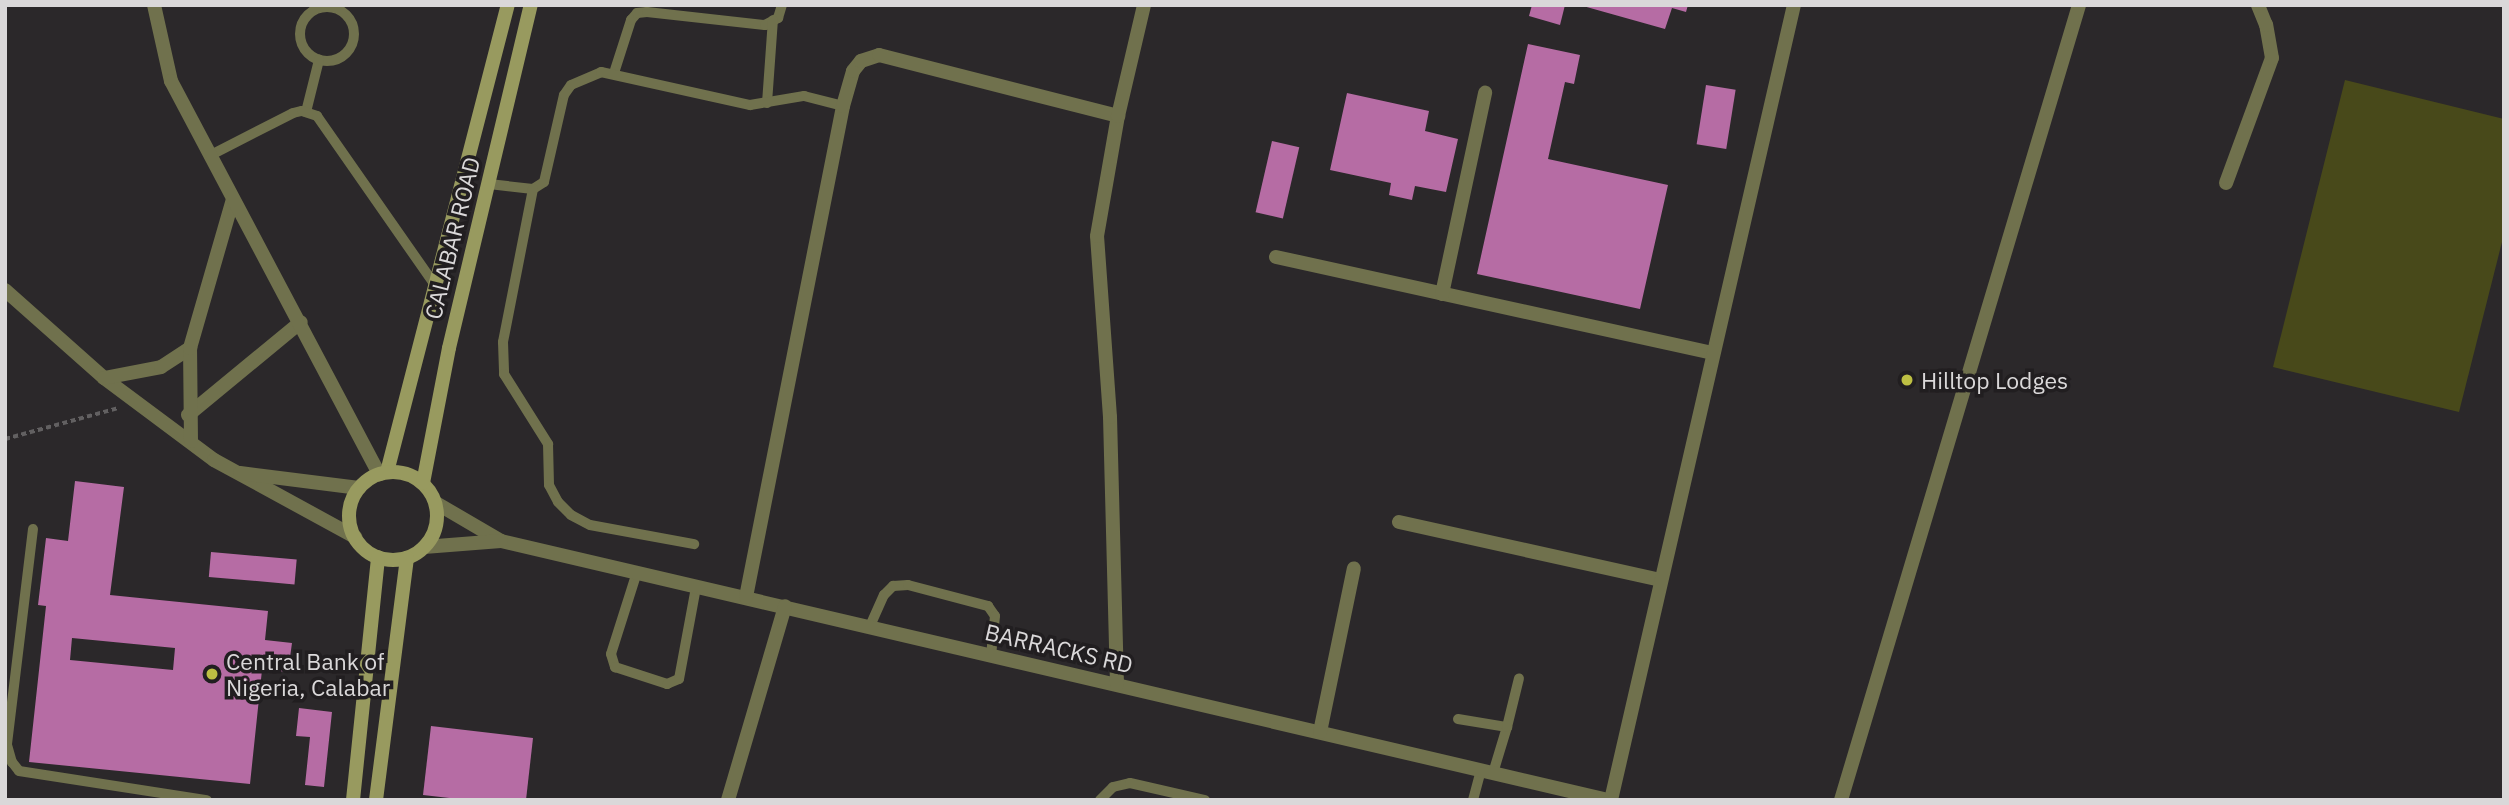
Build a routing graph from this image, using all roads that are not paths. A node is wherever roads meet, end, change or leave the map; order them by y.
1 (154, 5) edge
2 (508, 5) edge
3 (531, 5) edge
4 (782, 5) edge
5 (1144, 5) edge
6 (1794, 5) edge
7 (2079, 5) edge
8 (2258, 5) edge
9 (773, 20) junction
10 (319, 60) junction
11 (614, 73) junction
12 (1485, 93) dead end
13 (767, 103) junction
14 (844, 106) junction
15 (306, 112) junction
16 (1118, 116) junction
17 (209, 156) junction
18 (2226, 183) dead end
19 (489, 184) junction
20 (533, 189) junction
21 (233, 200) junction
22 (1276, 257) dead end
23 (437, 289) junction
24 (5, 290) edge
25 (1442, 294) junction
26 (301, 322) junction
27 (190, 348) junction
28 (1713, 354) junction
29 (104, 378) junction
30 (188, 415) junction
31 (191, 441) junction
32 (231, 471) junction
33 (383, 473) junction
34 (423, 483) junction
35 (359, 488) junction
36 (436, 503) junction
37 (1399, 522) dead end
38 (33, 529) dead end
39 (355, 537) junction
40 (501, 541) junction
41 (694, 544) dead end
42 (424, 547) junction
43 (378, 557) junction
44 (407, 558) junction
45 (1354, 568) dead end
46 (637, 572) junction
47 (1661, 580) junction
48 (696, 587) junction
49 (746, 597) junction
50 (785, 606) junction
51 (870, 626) junction
52 (991, 656) junction
53 (1519, 678) dead end
54 (1117, 684) junction
55 (1458, 719) dead end
56 (1507, 727) junction
57 (1320, 732) junction
58 (1487, 771) junction
59 (207, 800) edge
60 (353, 800) edge
61 (376, 800) edge
62 (728, 800) edge
63 (1100, 800) edge
64 (1205, 800) edge
65 (1473, 800) edge
66 (1610, 800) edge
67 (1841, 800) edge

1 - 17 street
2 - 23 main road, CALABAR ROAD
3 - 19 main road, CALABAR ROAD
4 - 9 lane
5 - 16 street
6 - 28 street
7 - 67 street
8 - 18 street
9 - 11 lane
9 - 13 lane
10 - 10 lane
10 - 15 lane
11 - 13 lane
11 - 20 lane
12 - 25 street
13 - 14 lane
14 - 16 street
14 - 49 street
15 - 17 lane
15 - 23 lane
16 - 54 street
17 - 21 street
19 - 20 lane
19 - 34 main road, CALABAR ROAD
20 - 41 lane
21 - 26 street
21 - 27 street
22 - 25 street
23 - 33 main road, CALABAR ROAD
24 - 29 street
25 - 28 street
26 - 30 street
26 - 33 street
27 - 29 street
27 - 30 street
28 - 47 street
29 - 31 street
30 - 31 street
31 - 32 street
32 - 35 street
32 - 39 street
33 - 34 main road
33 - 35 main road
34 - 36 main road
35 - 39 main road
36 - 40 street, BARRACKS RD
36 - 42 main road
37 - 47 street
38 - 59 lane
39 - 43 main road
40 - 42 street, BARRACKS RD
40 - 46 street, BARRACKS RD
42 - 44 main road
43 - 44 main road
43 - 60 main road
44 - 61 main road
45 - 57 street
46 - 48 street, BARRACKS RD
46 - 48 lane
47 - 66 street
48 - 49 street, BARRACKS RD
49 - 50 street, BARRACKS RD
50 - 51 street, BARRACKS RD
50 - 62 street
51 - 52 street, BARRACKS RD
51 - 52 lane
52 - 54 street, BARRACKS RD
53 - 56 lane
54 - 57 street, BARRACKS RD
55 - 56 lane
56 - 58 lane
57 - 58 street, BARRACKS RD
58 - 65 lane
58 - 66 street, BARRACKS RD
63 - 64 lane

